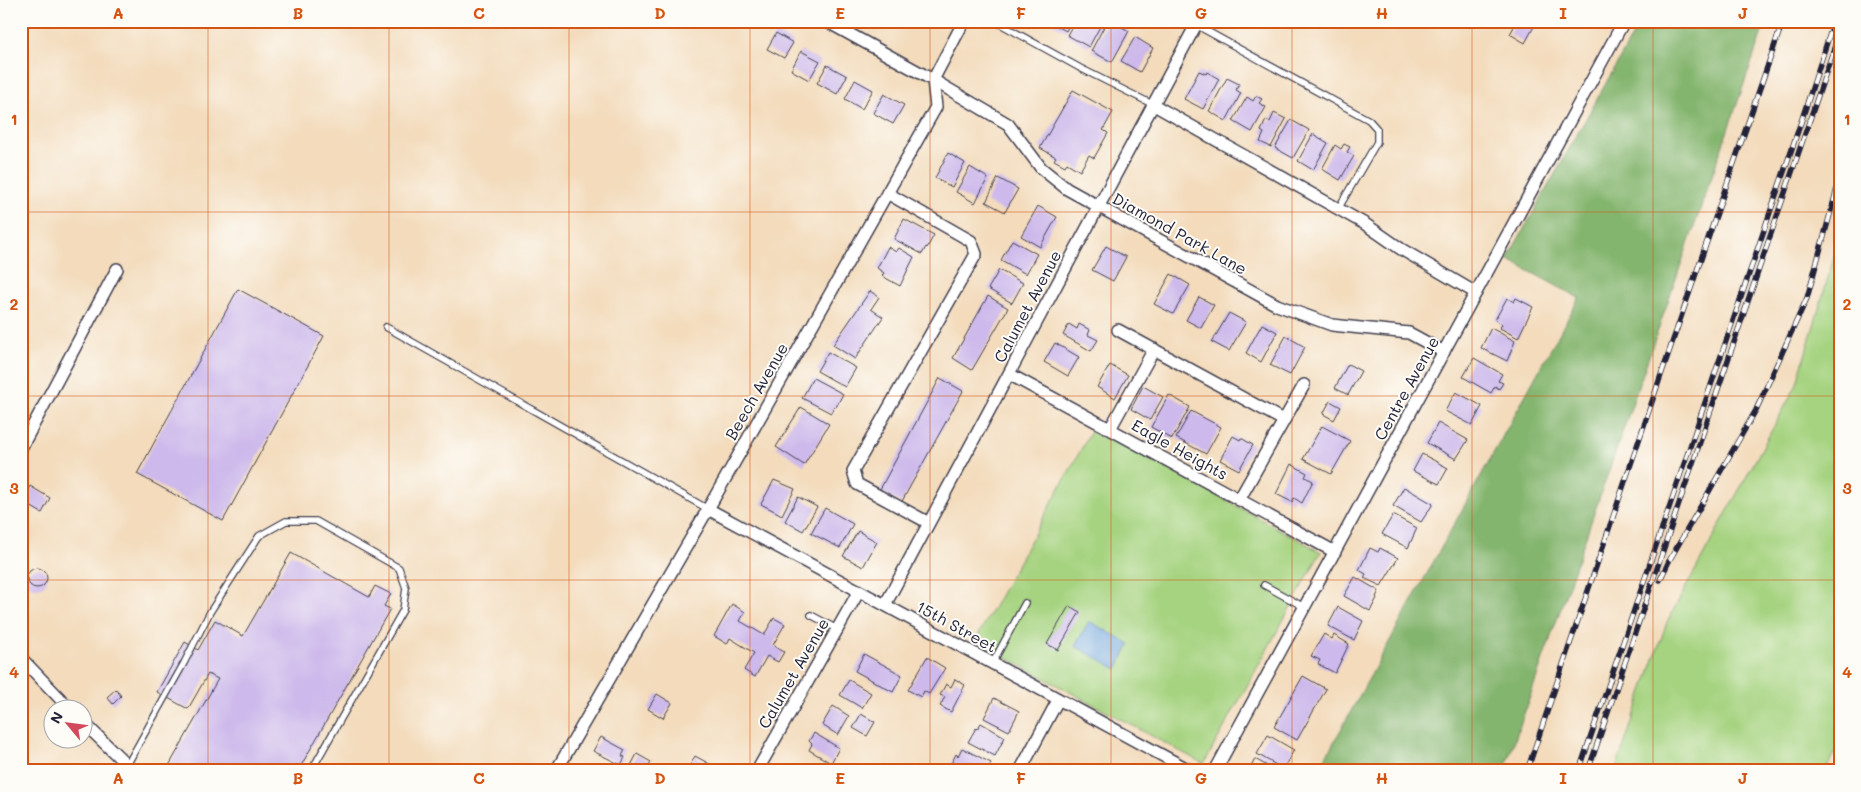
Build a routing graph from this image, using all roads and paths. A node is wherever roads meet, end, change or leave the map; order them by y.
1 (826, 21) edge
2 (964, 21) edge
3 (995, 21) edge
4 (1624, 21) edge
5 (1194, 22) edge
6 (933, 80) junction
7 (1154, 105) junction
8 (887, 193) junction
9 (1098, 207) junction
10 (1338, 209) junction
11 (117, 270) dead end
12 (1476, 293) junction
13 (386, 327) dead end
14 (1118, 330) dead end
15 (1154, 350) junction
16 (1444, 352) junction
17 (1009, 374) junction
18 (1304, 385) dead end
19 (1284, 420) junction
20 (1110, 429) junction
21 (21, 448) edge
22 (1239, 500) junction
23 (708, 509) junction
24 (929, 523) junction
25 (1334, 552) junction
26 (1264, 584) dead end
27 (859, 591) junction
28 (1025, 603) dead end
29 (885, 605) junction
30 (1304, 607) junction
31 (811, 615) dead end
32 (837, 629) junction
33 (21, 658) edge
34 (992, 664) junction
35 (61, 700) edge
36 (1058, 700) junction
37 (92, 731) edge
38 (127, 768) edge
39 (311, 771) edge
40 (556, 771) edge
41 (756, 771) edge
42 (1020, 771) edge
43 (1191, 771) edge
44 (1215, 771) edge

1 - 6 street, Diamond Park Lane
2 - 6 street
3 - 7 lane
4 - 12 street, Centre Avenue
5 - 7 street, Calumet Avenue
5 - 10 lane
6 - 8 street, Beech Avenue
6 - 9 street, Diamond Park Lane
7 - 9 street, Calumet Avenue
7 - 10 street
8 - 23 street, Beech Avenue
8 - 24 street
9 - 16 street, Diamond Park Lane
9 - 17 street, Calumet Avenue
10 - 12 street
11 - 21 street
12 - 16 street, Centre Avenue
13 - 23 lane
14 - 15 street
15 - 19 street
15 - 20 street
16 - 25 street, Centre Avenue
17 - 20 street, Eagle Heights
17 - 24 street, Calumet Avenue
18 - 19 street
19 - 22 street
20 - 22 street, Eagle Heights
22 - 25 street, Eagle Heights
23 - 27 street, 15th Street
23 - 40 street, Beech Avenue
24 - 29 street, Calumet Avenue
25 - 30 street, Centre Avenue
26 - 30 lane
27 - 29 street, 15th Street
27 - 32 street, Calumet Avenue
28 - 34 lane
29 - 34 street, 15th Street
30 - 44 street, Centre Avenue
31 - 32 lane
32 - 41 street, Calumet Avenue
33 - 35 street
34 - 36 street, 15th Street
36 - 42 street
36 - 43 street, 15th Street
37 - 38 street
38 - 39 lane

